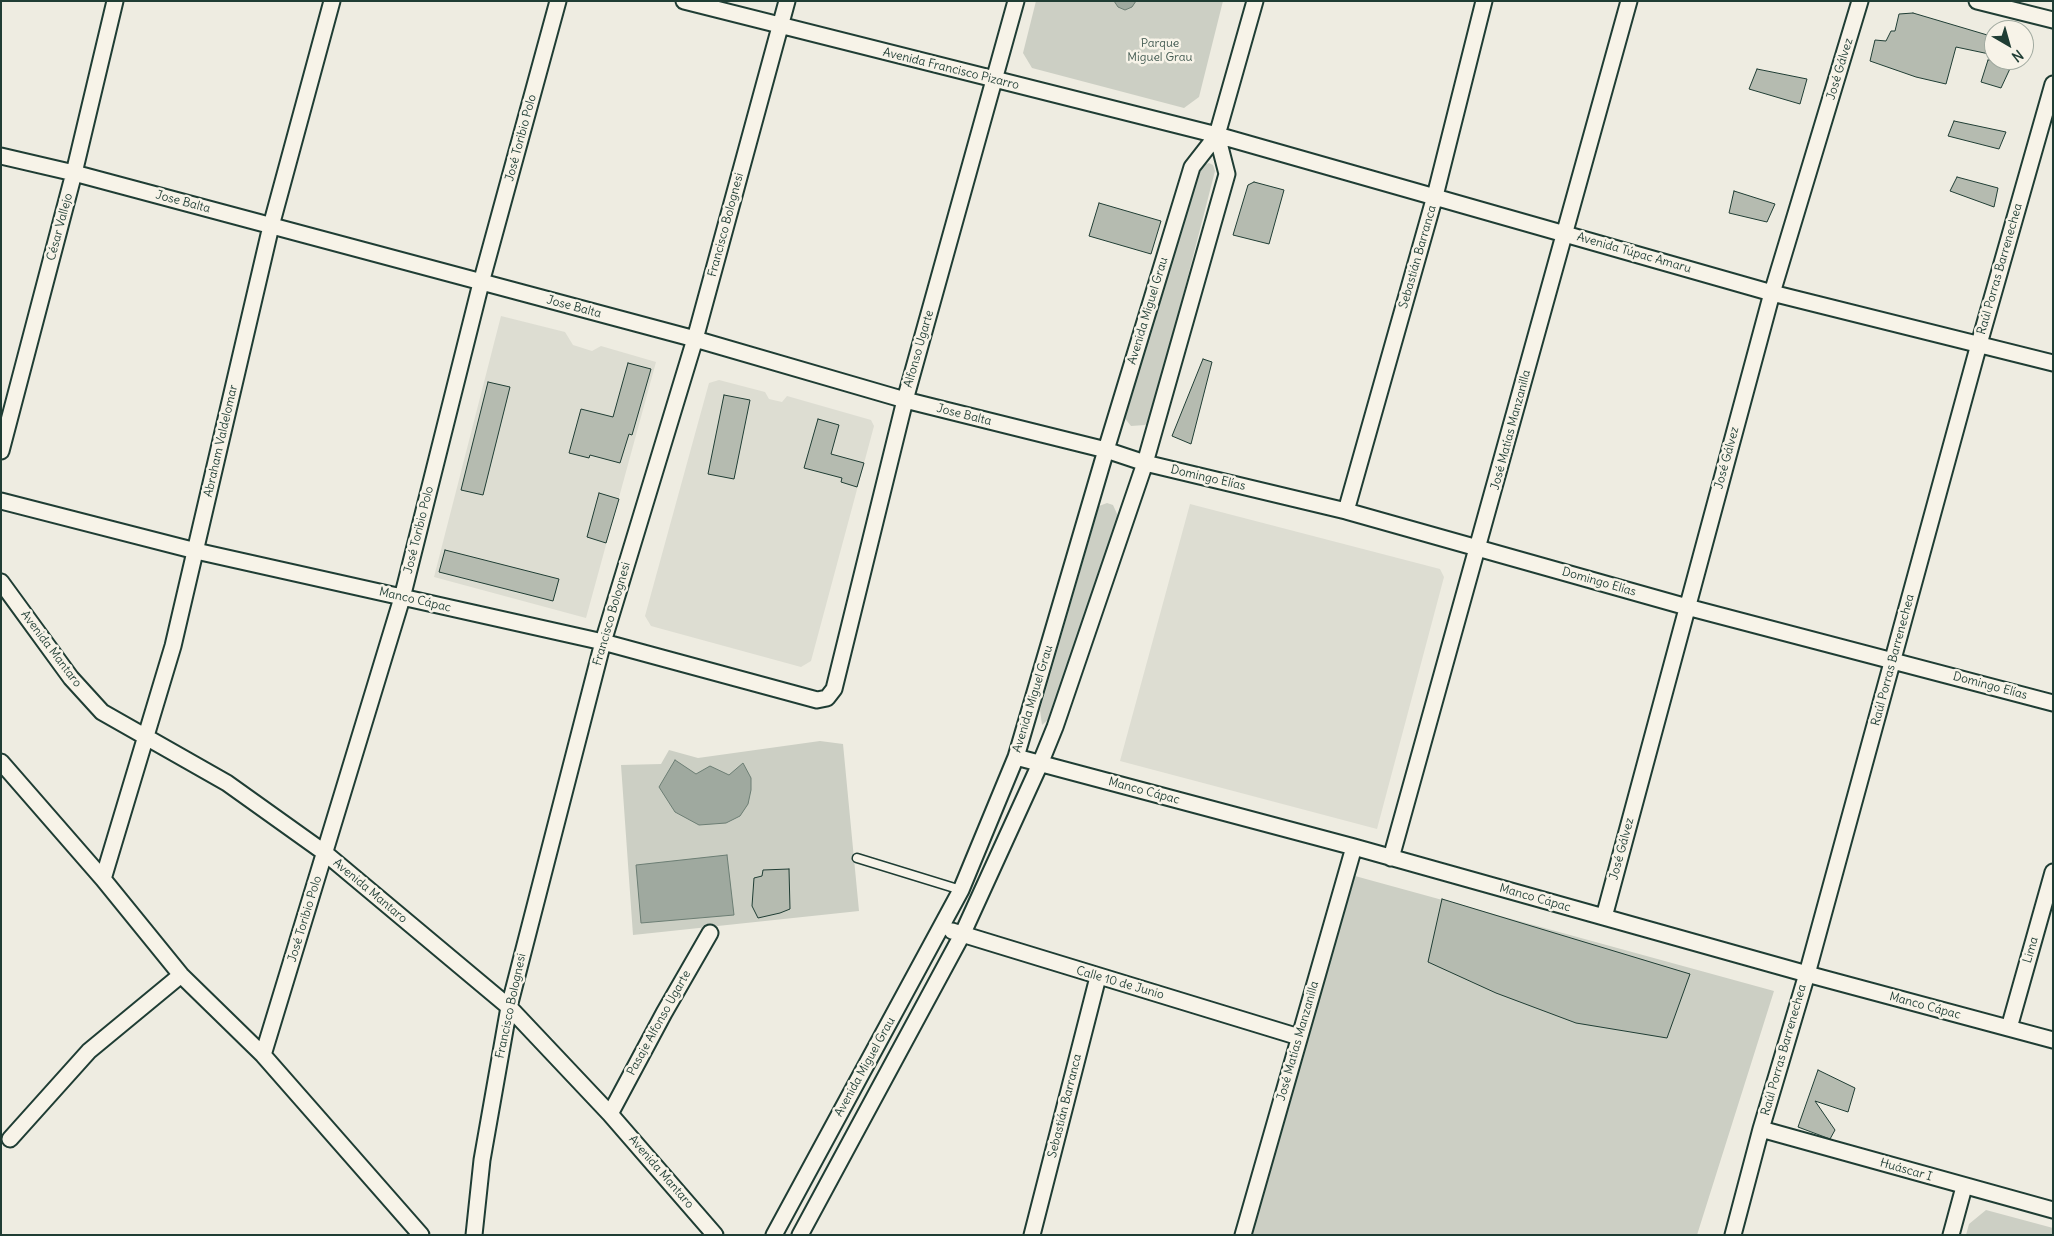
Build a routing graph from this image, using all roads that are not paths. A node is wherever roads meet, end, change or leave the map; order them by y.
1 (115, 1) edge
2 (332, 1) edge
3 (558, 1) edge
4 (684, 1) edge
5 (787, 1) edge
6 (1016, 1) edge
7 (1255, 1) edge
8 (1484, 1) edge
9 (1629, 1) edge
10 (1860, 1) edge
11 (1976, 1) edge
12 (2053, 20) edge
13 (781, 25) junction
14 (994, 80) junction
15 (2053, 84) edge
16 (1217, 135) junction
17 (1, 156) edge
18 (74, 172) junction
19 (1435, 196) junction
20 (271, 226) junction
21 (1565, 233) junction
22 (481, 283) junction
23 (1772, 293) junction
24 (695, 339) junction
25 (1979, 344) junction
26 (2053, 363) edge
27 (905, 400) junction
28 (1106, 450) junction
29 (1, 451) edge
30 (1145, 463) junction
31 (1, 501) edge
32 (1346, 511) junction
33 (1478, 549) junction
34 (196, 550) junction
35 (1, 582) edge
36 (402, 598) junction
37 (1686, 607) junction
38 (603, 642) junction
39 (1893, 660) junction
40 (827, 698) joint
41 (2053, 703) edge
42 (146, 736) junction
43 (1016, 757) junction
44 (1, 762) edge
45 (1040, 764) junction
46 (1354, 847) junction
47 (325, 853) junction
48 (857, 858) dead end
49 (1392, 858) junction
50 (2053, 872) edge
51 (103, 879) junction
52 (961, 890) junction
53 (1604, 917) junction
54 (941, 928) junction
55 (710, 933) dead end
56 (962, 934) junction
57 (1806, 974) junction
58 (181, 976) junction
59 (1098, 977) junction
60 (509, 1007) junction
61 (2009, 1028) junction
62 (1298, 1037) junction
63 (2053, 1040) edge
64 (263, 1054) junction
65 (610, 1114) junction
66 (1761, 1129) junction
67 (10, 1139) dead end
68 (1964, 1187) junction
69 (2053, 1210) edge
70 (421, 1235) edge
71 (474, 1235) edge
72 (715, 1235) edge
73 (774, 1235) edge
74 (800, 1235) edge
75 (1032, 1235) edge
76 (1243, 1235) edge
77 (1733, 1235) edge
78 (1951, 1235) edge

1 - 18 street, César Vallejo
2 - 20 street, Abraham Valdelomar
3 - 22 street, José Toribio Polo
4 - 13 street, Avenida Francisco Pizarro
5 - 13 street, Francisco Bolognesi
6 - 14 street, Alfonso Ugarte
7 - 16 street, Avenida Miguel Grau
8 - 19 street, Sebastián Barranca
9 - 21 street, José Matías Manzanilla
10 - 23 street, José Gálvez
11 - 12 street
13 - 14 street, Avenida Francisco Pizarro
13 - 24 street, Francisco Bolognesi
14 - 16 street, Avenida Francisco Pizarro
14 - 27 street, Alfonso Ugarte
15 - 25 street, Raúl Porras Barrenechea
16 - 19 street, Avenida Túpac Amaru
16 - 28 street, Avenida Miguel Grau
16 - 30 street, Avenida Miguel Grau
17 - 18 street, Jose Balta
18 - 20 street, Jose Balta
18 - 29 street, César Vallejo
19 - 21 street, Avenida Túpac Amaru
19 - 32 street, Sebastián Barranca
20 - 22 street, Jose Balta
20 - 34 street, Abraham Valdelomar
21 - 23 street, Avenida Túpac Amaru
21 - 33 street, José Matías Manzanilla
22 - 24 street, Jose Balta
22 - 36 street, José Toribio Polo
23 - 25 street, Avenida Túpac Amaru
23 - 37 street, José Gálvez
24 - 27 street, Jose Balta
24 - 38 street, Francisco Bolognesi
25 - 26 street, Avenida Túpac Amaru
25 - 39 street, Raúl Porras Barrenechea
27 - 28 street, Jose Balta
27 - 40 street, Alfonso Ugarte
28 - 30 street, Jose Balta
28 - 43 street, Avenida Miguel Grau
30 - 32 street, Domingo Elías
30 - 45 street, Avenida Miguel Grau
31 - 34 street, Manco Cápac
32 - 33 street, Domingo Elías
33 - 37 street, Domingo Elías
33 - 49 street, José Matías Manzanilla
34 - 36 street, Manco Cápac
34 - 42 street, Abraham Valdelomar
35 - 42 street, Avenida Mantaro
36 - 38 street, Manco Cápac
36 - 47 street, José Toribio Polo
37 - 39 street, Domingo Elías
37 - 53 street, José Gálvez
38 - 40 street, Manco Cápac
38 - 60 street, Francisco Bolognesi
39 - 41 street, Domingo Elías
39 - 57 street, Raúl Porras Barrenechea
42 - 47 street, Avenida Mantaro
42 - 51 street, Abraham Valdelomar
43 - 45 street, Manco Cápac
43 - 52 street, Avenida Miguel Grau
44 - 51 street
45 - 46 street, Manco Cápac
45 - 56 street, Avenida Miguel Grau
46 - 49 street, Manco Cápac
46 - 62 street, José Matías Manzanilla
47 - 60 street, Avenida Mantaro
47 - 64 street, José Toribio Polo
48 - 52 lane
49 - 53 street, Manco Cápac
50 - 61 street, Lima
51 - 58 street
52 - 54 street, Avenida Miguel Grau
53 - 57 street, Manco Cápac
54 - 56 street, Calle 10 de Junio
54 - 73 street, Avenida Miguel Grau
55 - 65 street, Pasaje Alfonso Ugarte
56 - 59 street, Calle 10 de Junio
56 - 74 street, Avenida Miguel Grau
57 - 61 street, Manco Cápac
57 - 66 street, Raúl Porras Barrenechea
58 - 64 street
58 - 67 street
59 - 62 street, Calle 10 de Junio
59 - 75 street, Sebastián Barranca
60 - 65 street, Avenida Mantaro
60 - 71 street, Francisco Bolognesi
61 - 63 street, Manco Cápac
62 - 76 street, José Matías Manzanilla
64 - 70 street
65 - 72 street, Avenida Mantaro
66 - 68 street, Huáscar I
66 - 77 street, Raúl Porras Barrenechea
68 - 69 street, Huáscar I
68 - 78 street

